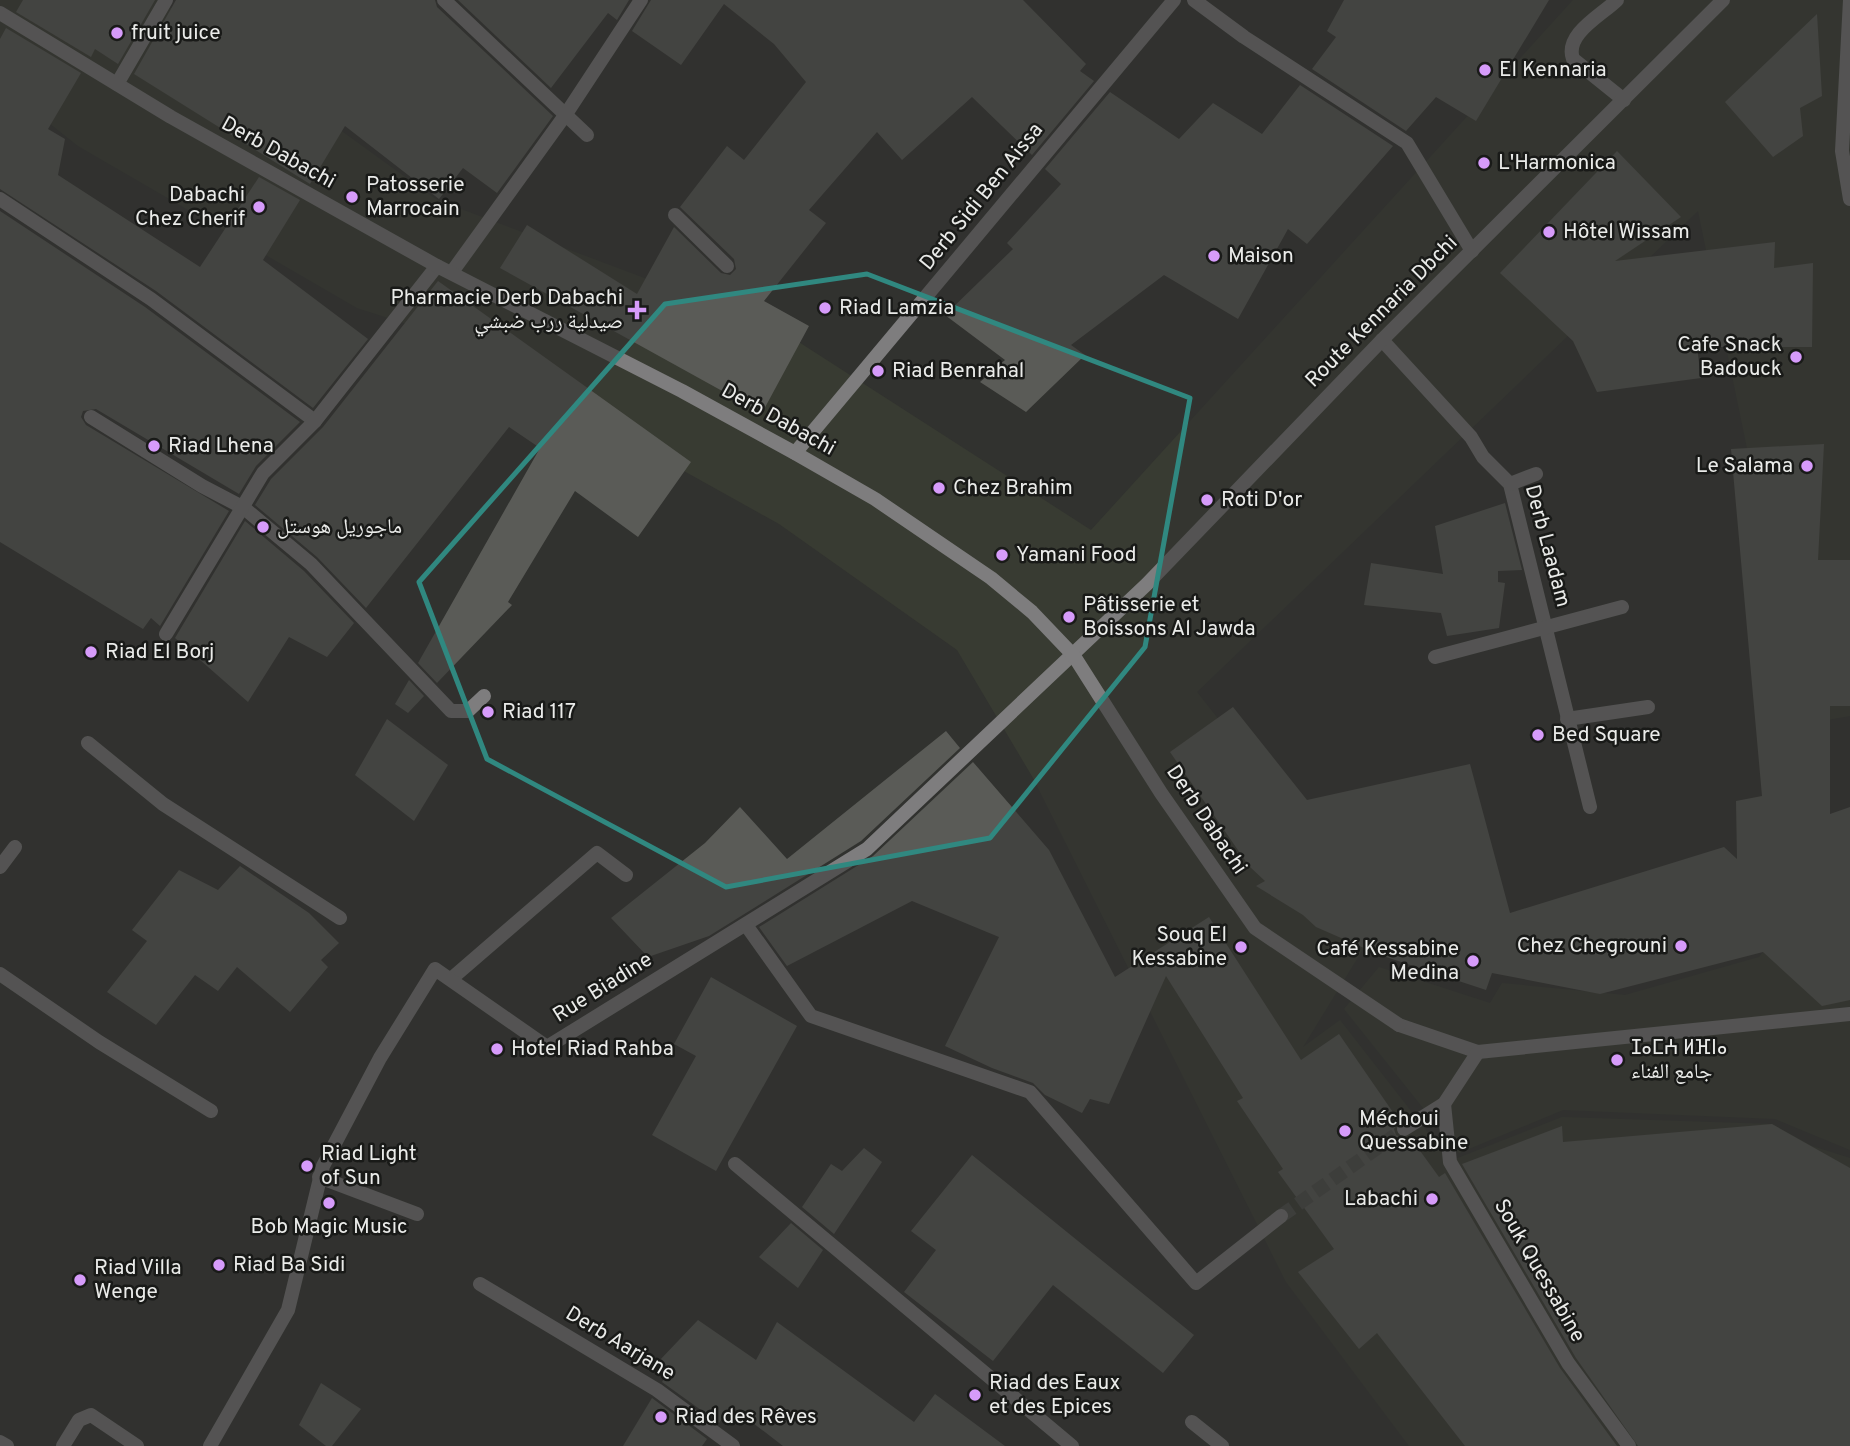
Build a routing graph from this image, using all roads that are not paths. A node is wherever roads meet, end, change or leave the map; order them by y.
1 (166, 0) edge
2 (444, 0) edge
3 (641, 0) edge
4 (1174, 0) edge
5 (1194, 0) edge
6 (1617, 0) edge
7 (1723, 0) edge
8 (1850, 0) edge
9 (0, 13) edge
10 (117, 85) junction
11 (1624, 100) junction
12 (566, 114) junction
13 (587, 135) dead end
14 (1846, 151) edge
15 (0, 199) edge
16 (1850, 199) edge
17 (675, 215) dead end
18 (1472, 251) junction
19 (437, 265) junction
20 (727, 266) dead end
21 (452, 272) junction
22 (1382, 340) junction
23 (91, 417) dead end
24 (315, 421) junction
25 (795, 453) junction
26 (1536, 474) dead end
27 (1510, 484) junction
28 (244, 508) junction
29 (1622, 607) dead end
30 (1546, 625) junction
31 (166, 634) dead end
32 (1074, 656) junction
33 (1435, 657) dead end
34 (484, 696) dead end
35 (1648, 707) dead end
36 (1567, 719) junction
37 (88, 743) dead end
38 (1590, 807) dead end
39 (15, 847) dead end
40 (0, 867) edge
41 (626, 875) dead end
42 (340, 918) dead end
43 (746, 925) junction
44 (0, 974) edge
45 (451, 979) junction
46 (1850, 1014) edge
47 (1478, 1052) junction
48 (1444, 1104) junction
49 (211, 1111) dead end
50 (1404, 1129) tunnel mouth
51 (735, 1164) dead end
52 (320, 1177) junction
53 (417, 1214) dead end
54 (1281, 1216) tunnel mouth
55 (480, 1284) dead end
56 (1192, 1422) dead end
57 (0, 1442) edge
58 (7, 1446) edge
59 (62, 1446) edge
60 (137, 1446) edge
61 (210, 1446) edge
62 (733, 1446) edge
63 (1072, 1446) edge
64 (1222, 1446) edge
65 (1629, 1446) edge

1 - 10 street
2 - 12 street
3 - 12 street
4 - 25 street, Derb Sidi Ben Aissa
5 - 18 street
6 - 11 street
7 - 11 street, Route Kennaria Dbchi
8 - 14 street
9 - 10 street, Derb Dabachi
10 - 19 street, Derb Dabachi
11 - 18 street, Route Kennaria Dbchi
12 - 13 street
12 - 21 street
14 - 16 street
15 - 24 street
17 - 20 street
18 - 22 street, Route Kennaria Dbchi
19 - 21 street, Derb Dabachi
19 - 24 street
21 - 25 street, Derb Dabachi
22 - 27 street, Derb Laadam
22 - 32 street, Route Kennaria Dbchi
23 - 28 street
24 - 28 street
25 - 32 street, Derb Dabachi
26 - 27 street
27 - 30 street, Derb Laadam
28 - 31 street
28 - 34 street
29 - 30 street
30 - 33 street
30 - 36 street, Derb Laadam
32 - 43 street, Rue Biadine
32 - 47 street, Derb Dabachi
35 - 36 street
36 - 38 street, Derb Laadam
37 - 42 street
39 - 40 street
41 - 45 street
43 - 45 street, Rue Biadine
43 - 54 street
44 - 49 street
45 - 52 street
46 - 47 street
47 - 48 street
48 - 50 street
48 - 65 street, Souk Quessabine
51 - 63 street
52 - 53 street
52 - 61 street
55 - 62 street, Derb Aarjane
56 - 64 street
57 - 58 street
59 - 60 street

